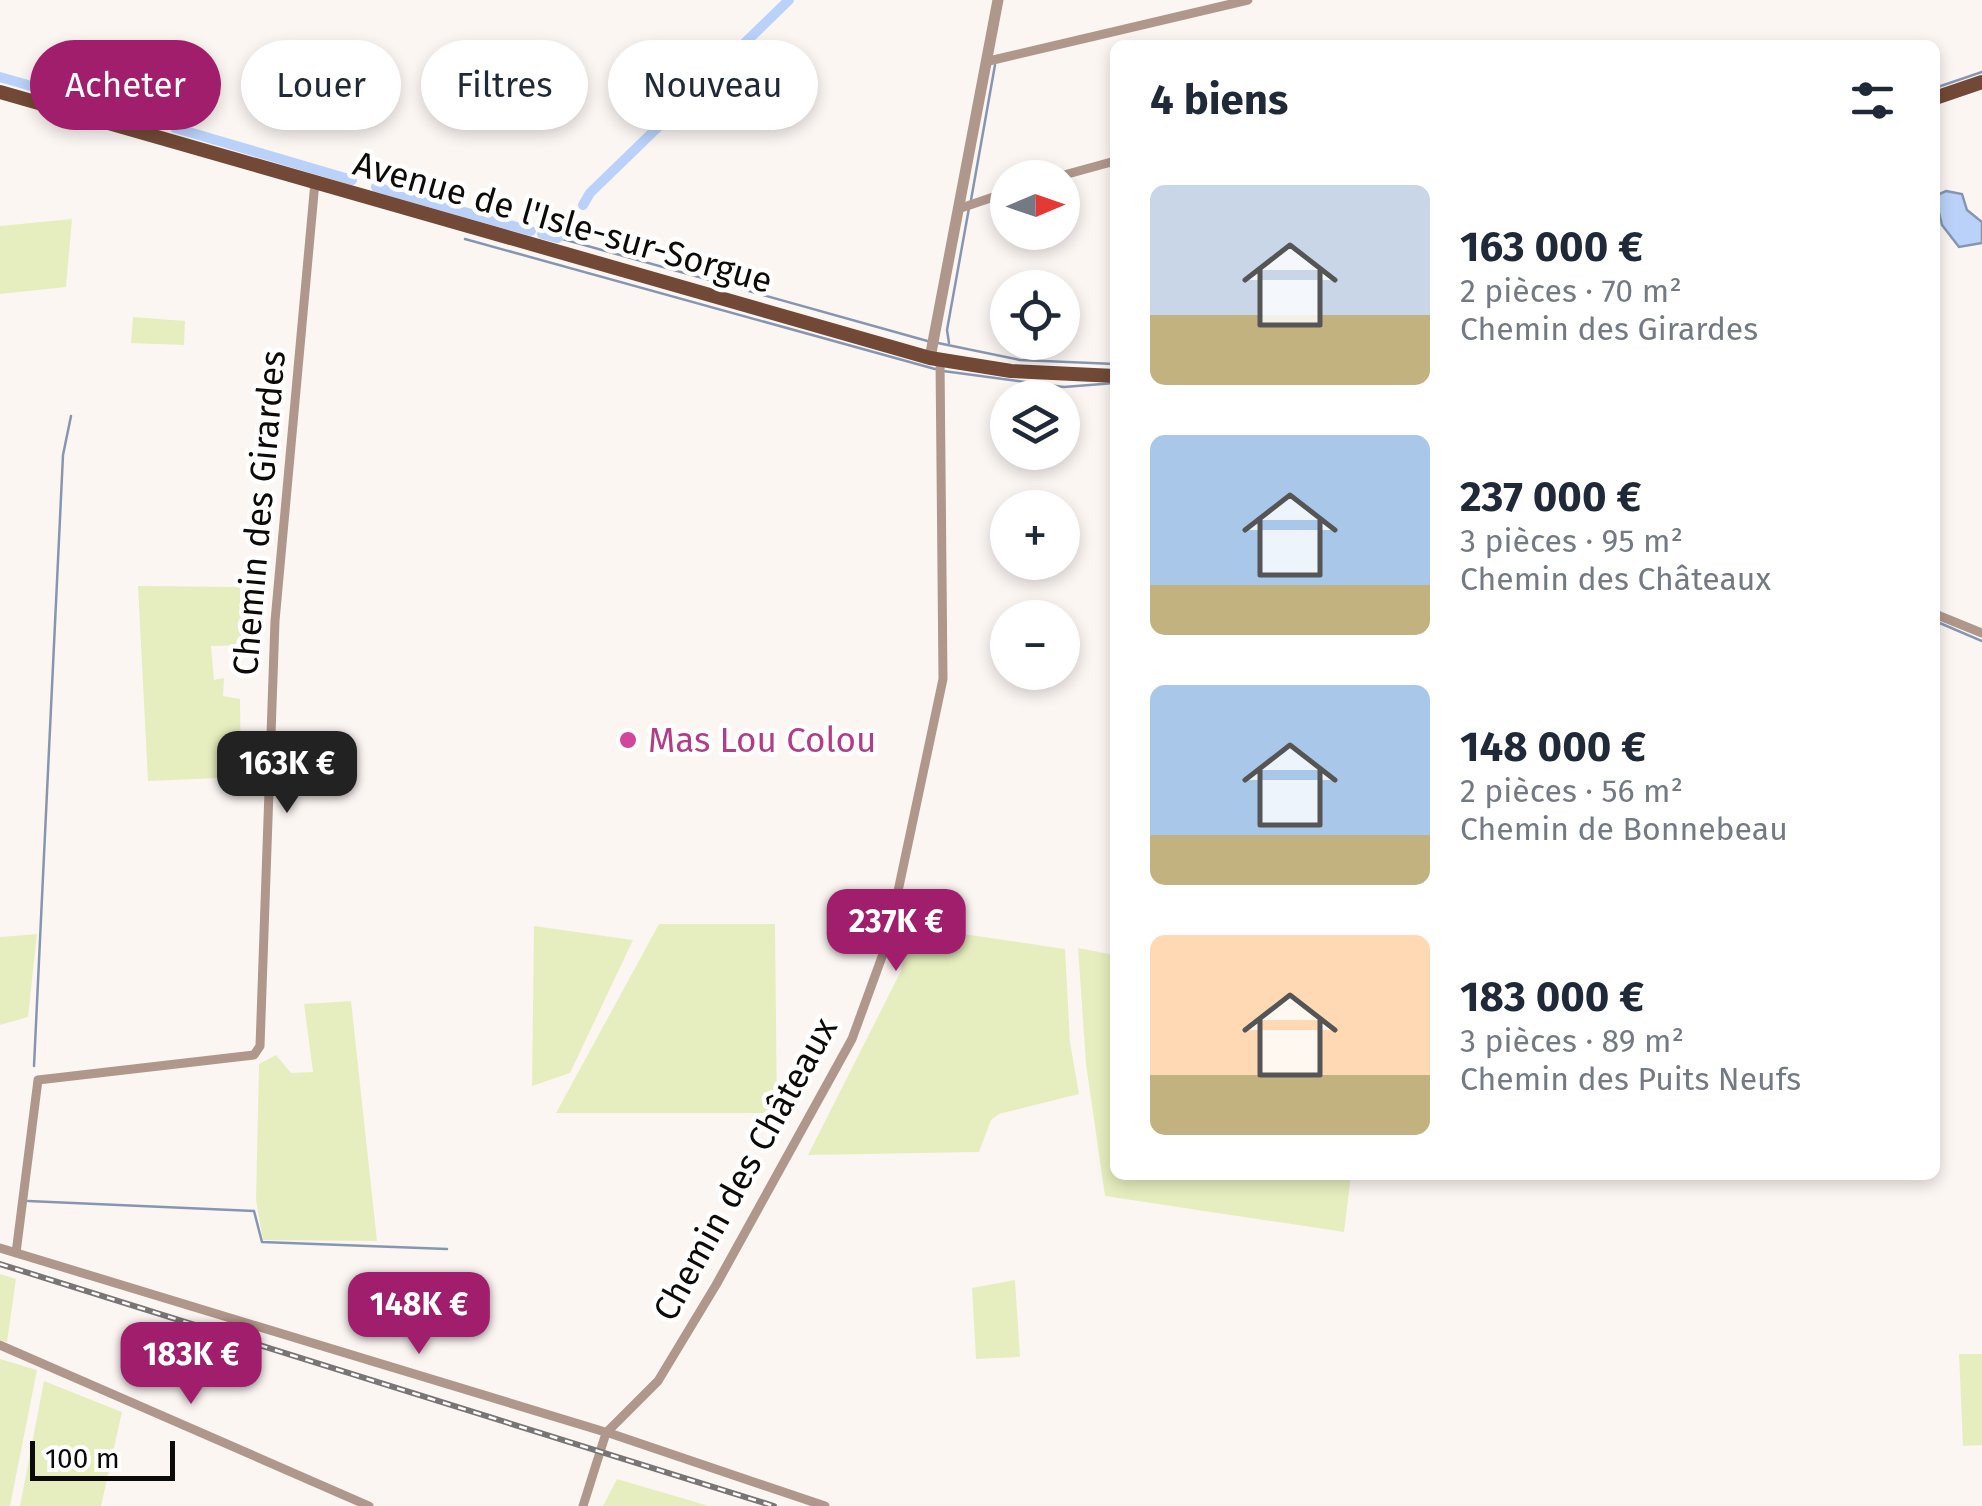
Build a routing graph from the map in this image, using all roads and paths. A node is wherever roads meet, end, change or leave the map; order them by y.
1 (998, 0) edge
2 (1248, 0) edge
3 (989, 61) junction
4 (1982, 82) edge
5 (0, 92) edge
6 (1940, 96) edge
7 (1110, 162) edge
8 (1080, 171) edge
9 (316, 182) junction
10 (990, 198) edge
11 (961, 208) junction
12 (935, 359) junction
13 (1110, 376) edge
14 (1940, 616) edge
15 (1982, 633) edge
16 (0, 1248) edge
17 (16, 1252) junction
18 (0, 1345) edge
19 (606, 1434) junction
20 (369, 1506) edge
21 (583, 1506) edge
22 (825, 1506) edge

1 - 3 street, Chemin des Châteaux
2 - 3 street
3 - 11 street, Chemin des Châteaux
4 - 6 main road
5 - 9 main road, Avenue de l'Isle-sur-Sorgue
7 - 8 street
9 - 12 main road, Avenue de l'Isle-sur-Sorgue
9 - 17 street, Chemin des Girardes
10 - 11 street
11 - 12 street, Chemin des Châteaux
12 - 13 main road, Avenue de l'Isle-sur-Sorgue
12 - 19 street, Chemin des Châteaux
14 - 15 street
16 - 17 street
17 - 19 street
18 - 20 street
19 - 21 street, Chemin des Châteaux
19 - 22 street

